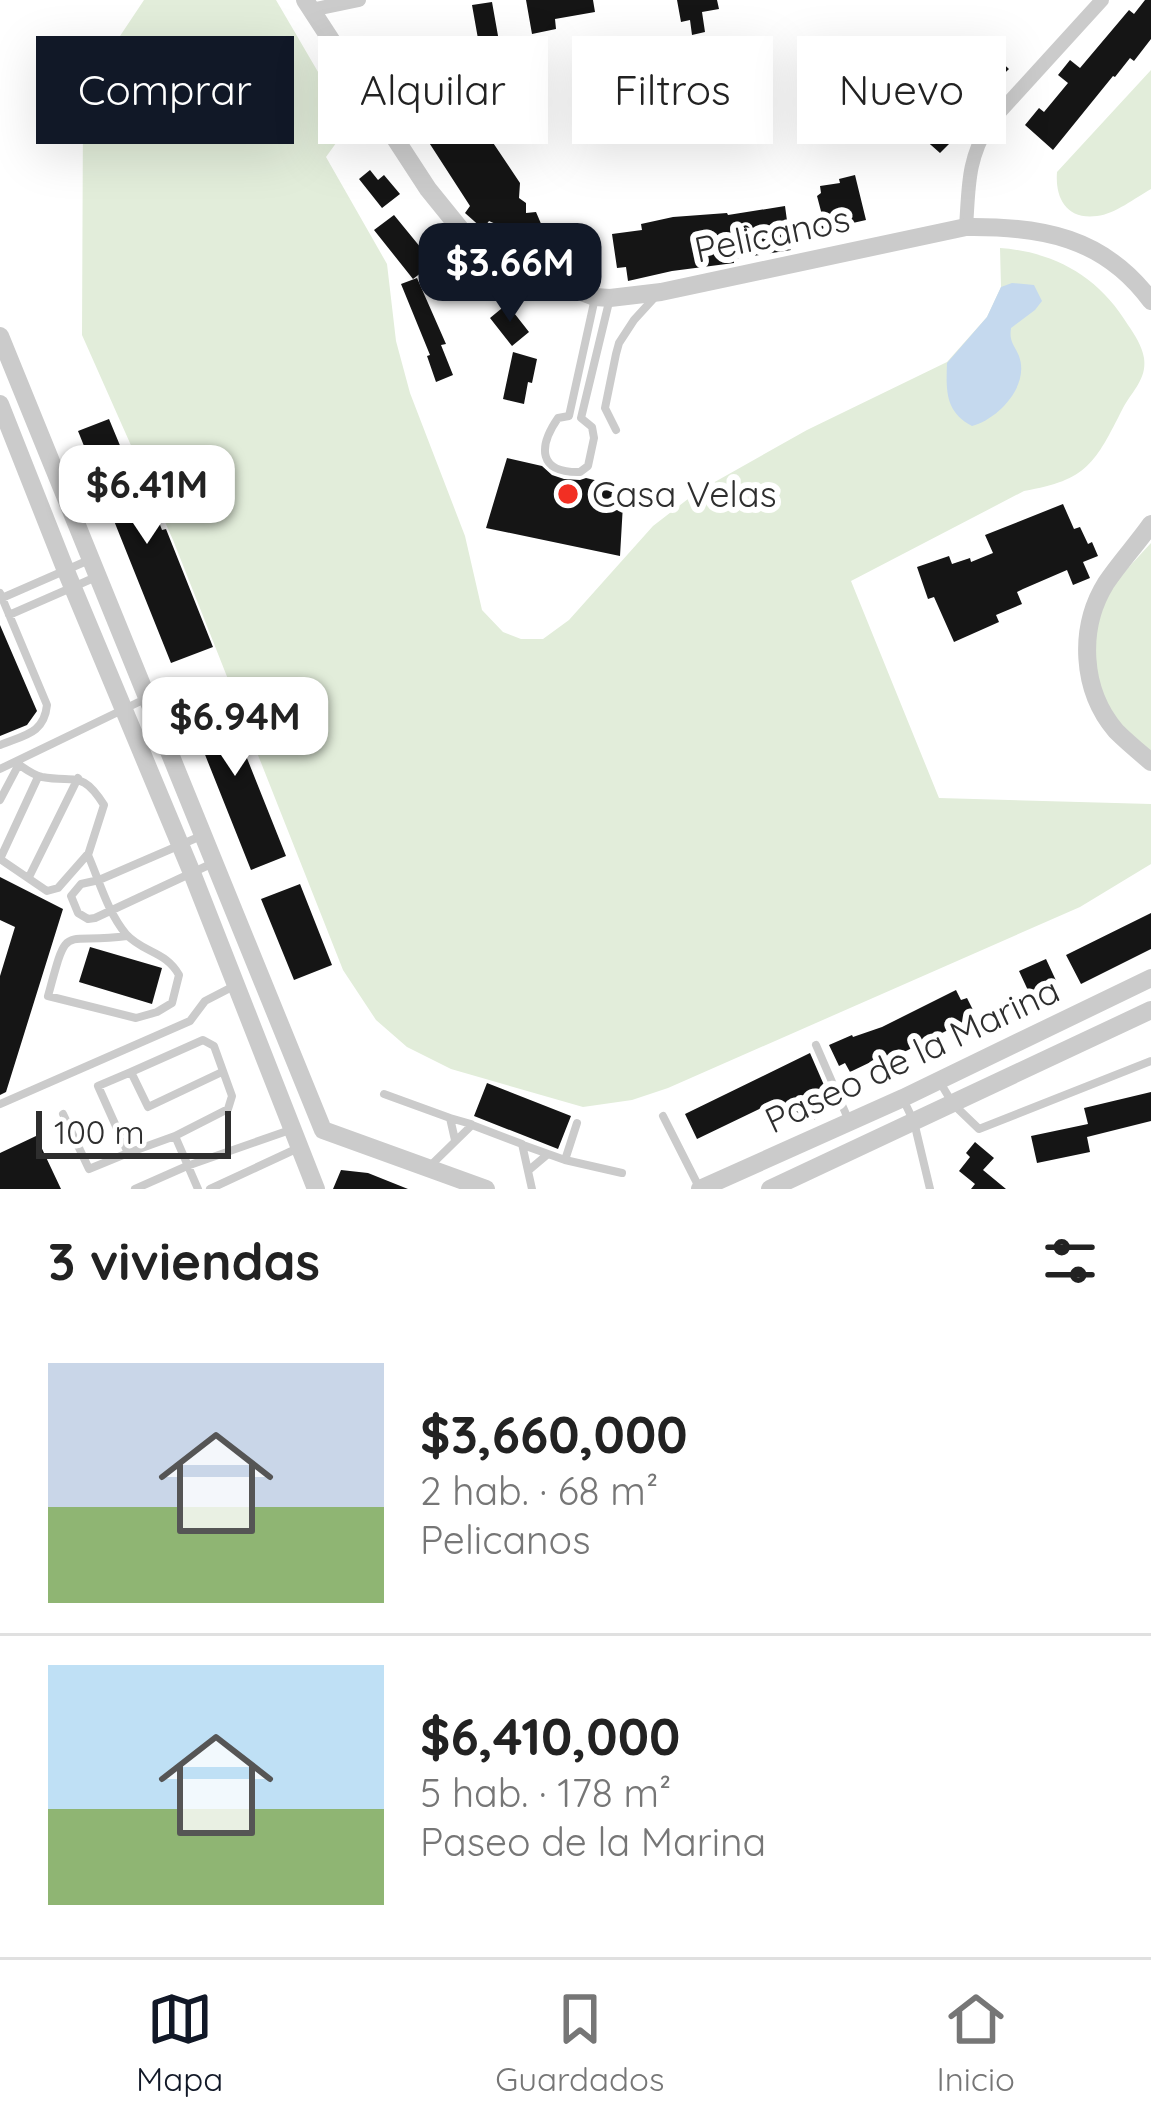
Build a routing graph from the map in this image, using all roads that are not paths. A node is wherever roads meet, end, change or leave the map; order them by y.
1 (359, 0) edge
2 (1102, 0) edge
3 (308, 5) edge
4 (966, 227) junction
5 (1144, 280) edge
6 (661, 292) junction
7 (602, 297) junction
8 (1151, 301) edge
9 (0, 336) edge
10 (586, 338) junction
11 (600, 340) junction
12 (619, 343) junction
13 (4, 360) edge
14 (0, 404) edge
15 (568, 416) junction
16 (581, 418) junction
17 (616, 430) dead end
18 (1151, 524) edge
19 (94, 568) junction
20 (69, 580) junction
21 (1, 595) edge
22 (9, 615) junction
23 (146, 699) junction
24 (124, 709) junction
25 (157, 724) junction
26 (135, 733) junction
27 (0, 745) edge
28 (1151, 762) edge
29 (17, 763) junction
30 (0, 769) edge
31 (38, 777) junction
32 (78, 778) junction
33 (0, 800) edge
34 (202, 835) junction
35 (179, 846) junction
36 (88, 855) junction
37 (213, 863) junction
38 (191, 873) junction
39 (28, 877) junction
40 (99, 880) junction
41 (111, 909) junction
42 (128, 936) junction
43 (1151, 978) edge
44 (236, 985) junction
45 (1151, 1010) edge
46 (816, 1045) dead end
47 (1151, 1061) edge
48 (967, 1067) junction
49 (131, 1072) junction
50 (222, 1072) junction
51 (939, 1080) junction
52 (979, 1092) junction
53 (385, 1094) dead end
54 (903, 1098) junction
55 (0, 1104) edge
56 (952, 1105) junction
57 (63, 1114) dead end
58 (663, 1116) dead end
59 (450, 1118) junction
60 (850, 1122) junction
61 (914, 1122) junction
62 (577, 1123) dead end
63 (472, 1125) junction
64 (323, 1130) junction
65 (175, 1136) junction
66 (455, 1141) junction
67 (298, 1144) junction
68 (522, 1144) junction
69 (128, 1153) junction
70 (548, 1154) junction
71 (565, 1160) junction
72 (187, 1166) junction
73 (429, 1168) junction
74 (529, 1170) junction
75 (622, 1173) dead end
76 (138, 1188) edge
77 (198, 1189) edge
78 (210, 1189) edge
79 (316, 1189) edge
80 (486, 1189) edge
81 (532, 1189) edge
82 (700, 1189) edge
83 (770, 1189) edge
84 (930, 1189) edge

1 - 3 street
2 - 4 street
3 - 7 street, Pelicanos
4 - 5 street, Pelicanos
4 - 6 street, Pelicanos
5 - 8 street, Pelicanos
6 - 7 street, Pelicanos
6 - 12 lane
7 - 10 lane
7 - 11 lane
9 - 13 street
10 - 11 lane
10 - 15 lane
11 - 12 lane
11 - 16 lane
12 - 17 lane
13 - 19 street
14 - 20 street
15 - 16 lane
15 - 16 lane
18 - 28 street
19 - 20 lane
19 - 20 lane
19 - 23 street
20 - 21 lane
20 - 22 lane
20 - 24 street
21 - 22 lane
22 - 27 lane
23 - 24 lane
23 - 25 street
24 - 26 street
24 - 29 lane
25 - 26 street
25 - 34 street
26 - 35 street
29 - 30 lane
29 - 31 lane
29 - 33 lane
31 - 32 lane
31 - 39 lane
32 - 36 lane
32 - 39 lane
34 - 35 lane
34 - 37 street
35 - 38 street
35 - 40 lane
36 - 39 lane
36 - 40 lane
37 - 38 lane
37 - 64 street
38 - 41 lane
38 - 44 street
40 - 41 lane
40 - 41 lane
41 - 42 lane
42 - 42 lane
43 - 48 street, Paseo de la Marina
44 - 55 lane
44 - 67 street
45 - 52 street, Paseo de la Marina
46 - 60 lane
47 - 56 lane
48 - 51 street, Paseo de la Marina
48 - 52 street
49 - 50 lane
49 - 50 lane
49 - 69 lane
50 - 65 lane
51 - 54 street, Paseo de la Marina
51 - 56 lane
52 - 56 street, Paseo de la Marina
53 - 59 lane
54 - 60 street, Paseo de la Marina
54 - 61 lane
56 - 61 street, Paseo de la Marina
57 - 69 lane
58 - 82 lane
59 - 63 lane
59 - 66 lane
60 - 82 street, Paseo de la Marina
61 - 83 street, Paseo de la Marina
61 - 84 lane
62 - 71 lane
63 - 66 lane
63 - 68 lane
64 - 67 street
64 - 73 street
65 - 69 lane
65 - 72 lane
66 - 73 lane
67 - 72 lane
67 - 78 lane
67 - 79 street
68 - 70 lane
68 - 74 lane
70 - 71 lane
70 - 74 lane
71 - 75 lane
72 - 76 lane
72 - 77 lane
73 - 80 street
74 - 81 lane

